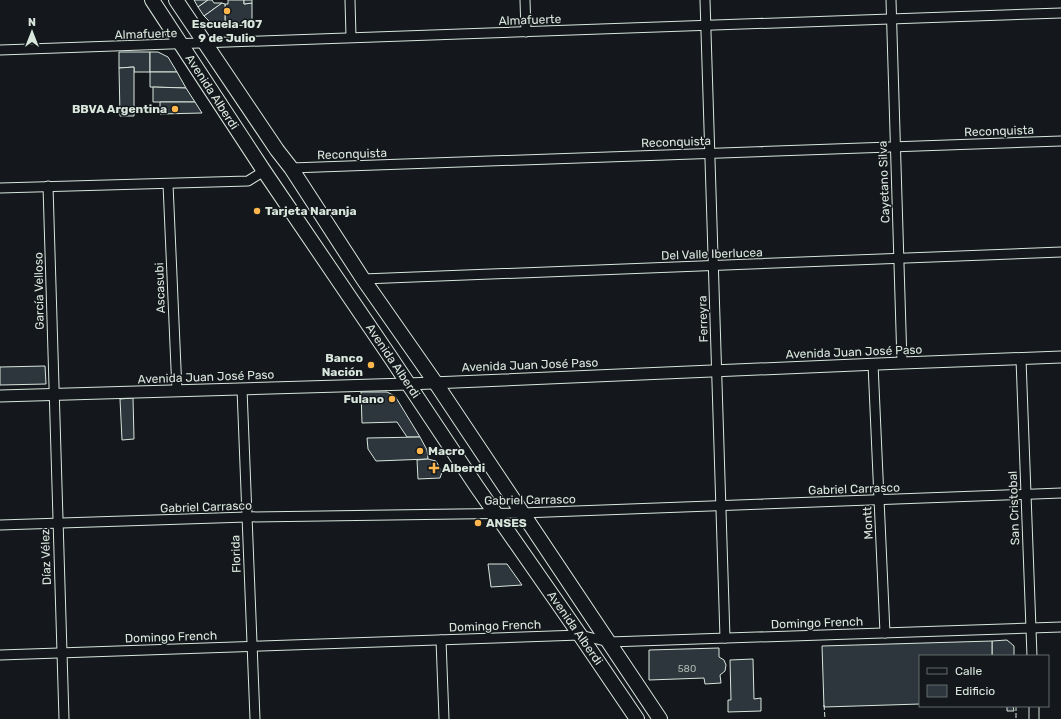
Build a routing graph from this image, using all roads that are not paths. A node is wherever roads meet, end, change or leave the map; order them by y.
1 (152, 0) edge
2 (176, 0) edge
3 (350, 0) edge
4 (525, 0) edge
5 (705, 0) edge
6 (891, 0) edge
7 (1061, 13) edge
8 (892, 19) junction
9 (706, 25) junction
10 (526, 32) junction
11 (351, 37) junction
12 (181, 44) junction
13 (206, 44) junction
14 (0, 50) edge
15 (1061, 141) edge
16 (895, 147) junction
17 (710, 153) junction
18 (291, 168) junction
19 (264, 171) junction
20 (168, 184) junction
21 (48, 186) junction
22 (0, 188) edge
23 (1061, 252) edge
24 (899, 258) junction
25 (713, 266) junction
26 (363, 279) junction
27 (1061, 357) edge
28 (1021, 359) junction
29 (902, 363) junction
30 (874, 364) junction
31 (716, 370) junction
32 (435, 382) junction
33 (408, 384) junction
34 (242, 389) junction
35 (176, 391) junction
36 (53, 394) junction
37 (0, 396) edge
38 (1061, 493) edge
39 (1026, 494) junction
40 (879, 500) junction
41 (720, 506) junction
42 (495, 513) junction
43 (522, 513) junction
44 (247, 517) junction
45 (57, 523) junction
46 (0, 525) edge
47 (1061, 626) edge
48 (1031, 628) junction
49 (885, 633) junction
50 (580, 635) junction
51 (724, 638) junction
52 (441, 640) junction
53 (609, 642) junction
54 (252, 646) junction
55 (62, 653) junction
56 (0, 655) edge
57 (1032, 655) edge
58 (1034, 707) edge
59 (64, 719) edge
60 (255, 719) edge
61 (444, 719) edge
62 (637, 719) edge
63 (660, 719) edge
64 (1034, 719) edge

1 - 12 main road, Avenida Alberdi
2 - 13 main road, Avenida Alberdi
3 - 11 street
4 - 10 street
5 - 9 street, Ferreyra
6 - 8 street, Cayetano Silva
7 - 8 street, Almafuerte
8 - 9 street, Almafuerte
8 - 16 street, Cayetano Silva
9 - 10 street, Almafuerte
9 - 17 street, Ferreyra
10 - 11 street, Almafuerte
11 - 13 street, Almafuerte
12 - 13 street, Almafuerte
12 - 14 street, Almafuerte
12 - 19 main road, Avenida Alberdi
13 - 18 main road, Avenida Alberdi
15 - 16 street, Reconquista
16 - 17 street, Reconquista
16 - 24 street, Cayetano Silva
17 - 18 street, Reconquista
17 - 25 street, Ferreyra
18 - 26 main road, Avenida Alberdi
19 - 20 street
19 - 33 main road, Avenida Alberdi
20 - 21 street
20 - 35 street, Ascasubi
21 - 22 street
21 - 36 street, García Velloso
23 - 24 street, Del Valle Iberlucea
24 - 25 street, Del Valle Iberlucea
24 - 29 street, Cayetano Silva
25 - 26 street, Del Valle Iberlucea
25 - 31 street, Ferreyra
26 - 32 main road, Avenida Alberdi
27 - 28 street, Avenida Juan José Paso
28 - 29 street, Avenida Juan José Paso
28 - 39 street, San Cristobal
29 - 30 street, Avenida Juan José Paso
30 - 31 street, Avenida Juan José Paso
30 - 40 street, Montt
31 - 32 street, Avenida Juan José Paso
31 - 41 street, Ferreyra
32 - 33 street, Avenida Juan José Paso
32 - 43 main road, Avenida Alberdi
33 - 34 street, Avenida Juan José Paso
33 - 42 main road, Avenida Alberdi
34 - 35 street, Avenida Juan José Paso
34 - 44 street, Florida
35 - 36 street, Avenida Juan José Paso
36 - 37 street, Avenida Juan José Paso
36 - 45 street, Díaz Vélez
38 - 39 street, Gabriel Carrasco
39 - 40 street, Gabriel Carrasco
39 - 48 street, San Cristobal
40 - 41 street, Gabriel Carrasco
40 - 49 street, Montt
41 - 43 street, Gabriel Carrasco
41 - 51 street, Ferreyra
42 - 43 street, Gabriel Carrasco
42 - 44 street, Gabriel Carrasco
42 - 50 main road, Avenida Alberdi
43 - 53 main road, Avenida Alberdi
44 - 45 street, Gabriel Carrasco
44 - 54 street, Florida
45 - 46 street, Gabriel Carrasco
45 - 55 street, Díaz Vélez
47 - 48 street, Domingo French
48 - 49 street, Domingo French
48 - 57 street, San Cristobal
49 - 51 street, Domingo French
50 - 52 street, Domingo French
50 - 53 street, Domingo French
50 - 62 main road, Avenida Alberdi
51 - 53 street, Domingo French
52 - 54 street, Domingo French
52 - 61 street
53 - 63 main road, Avenida Alberdi
54 - 55 street, Domingo French
54 - 60 street, Florida
55 - 56 street, Domingo French
55 - 59 street, Díaz Vélez
58 - 64 street

